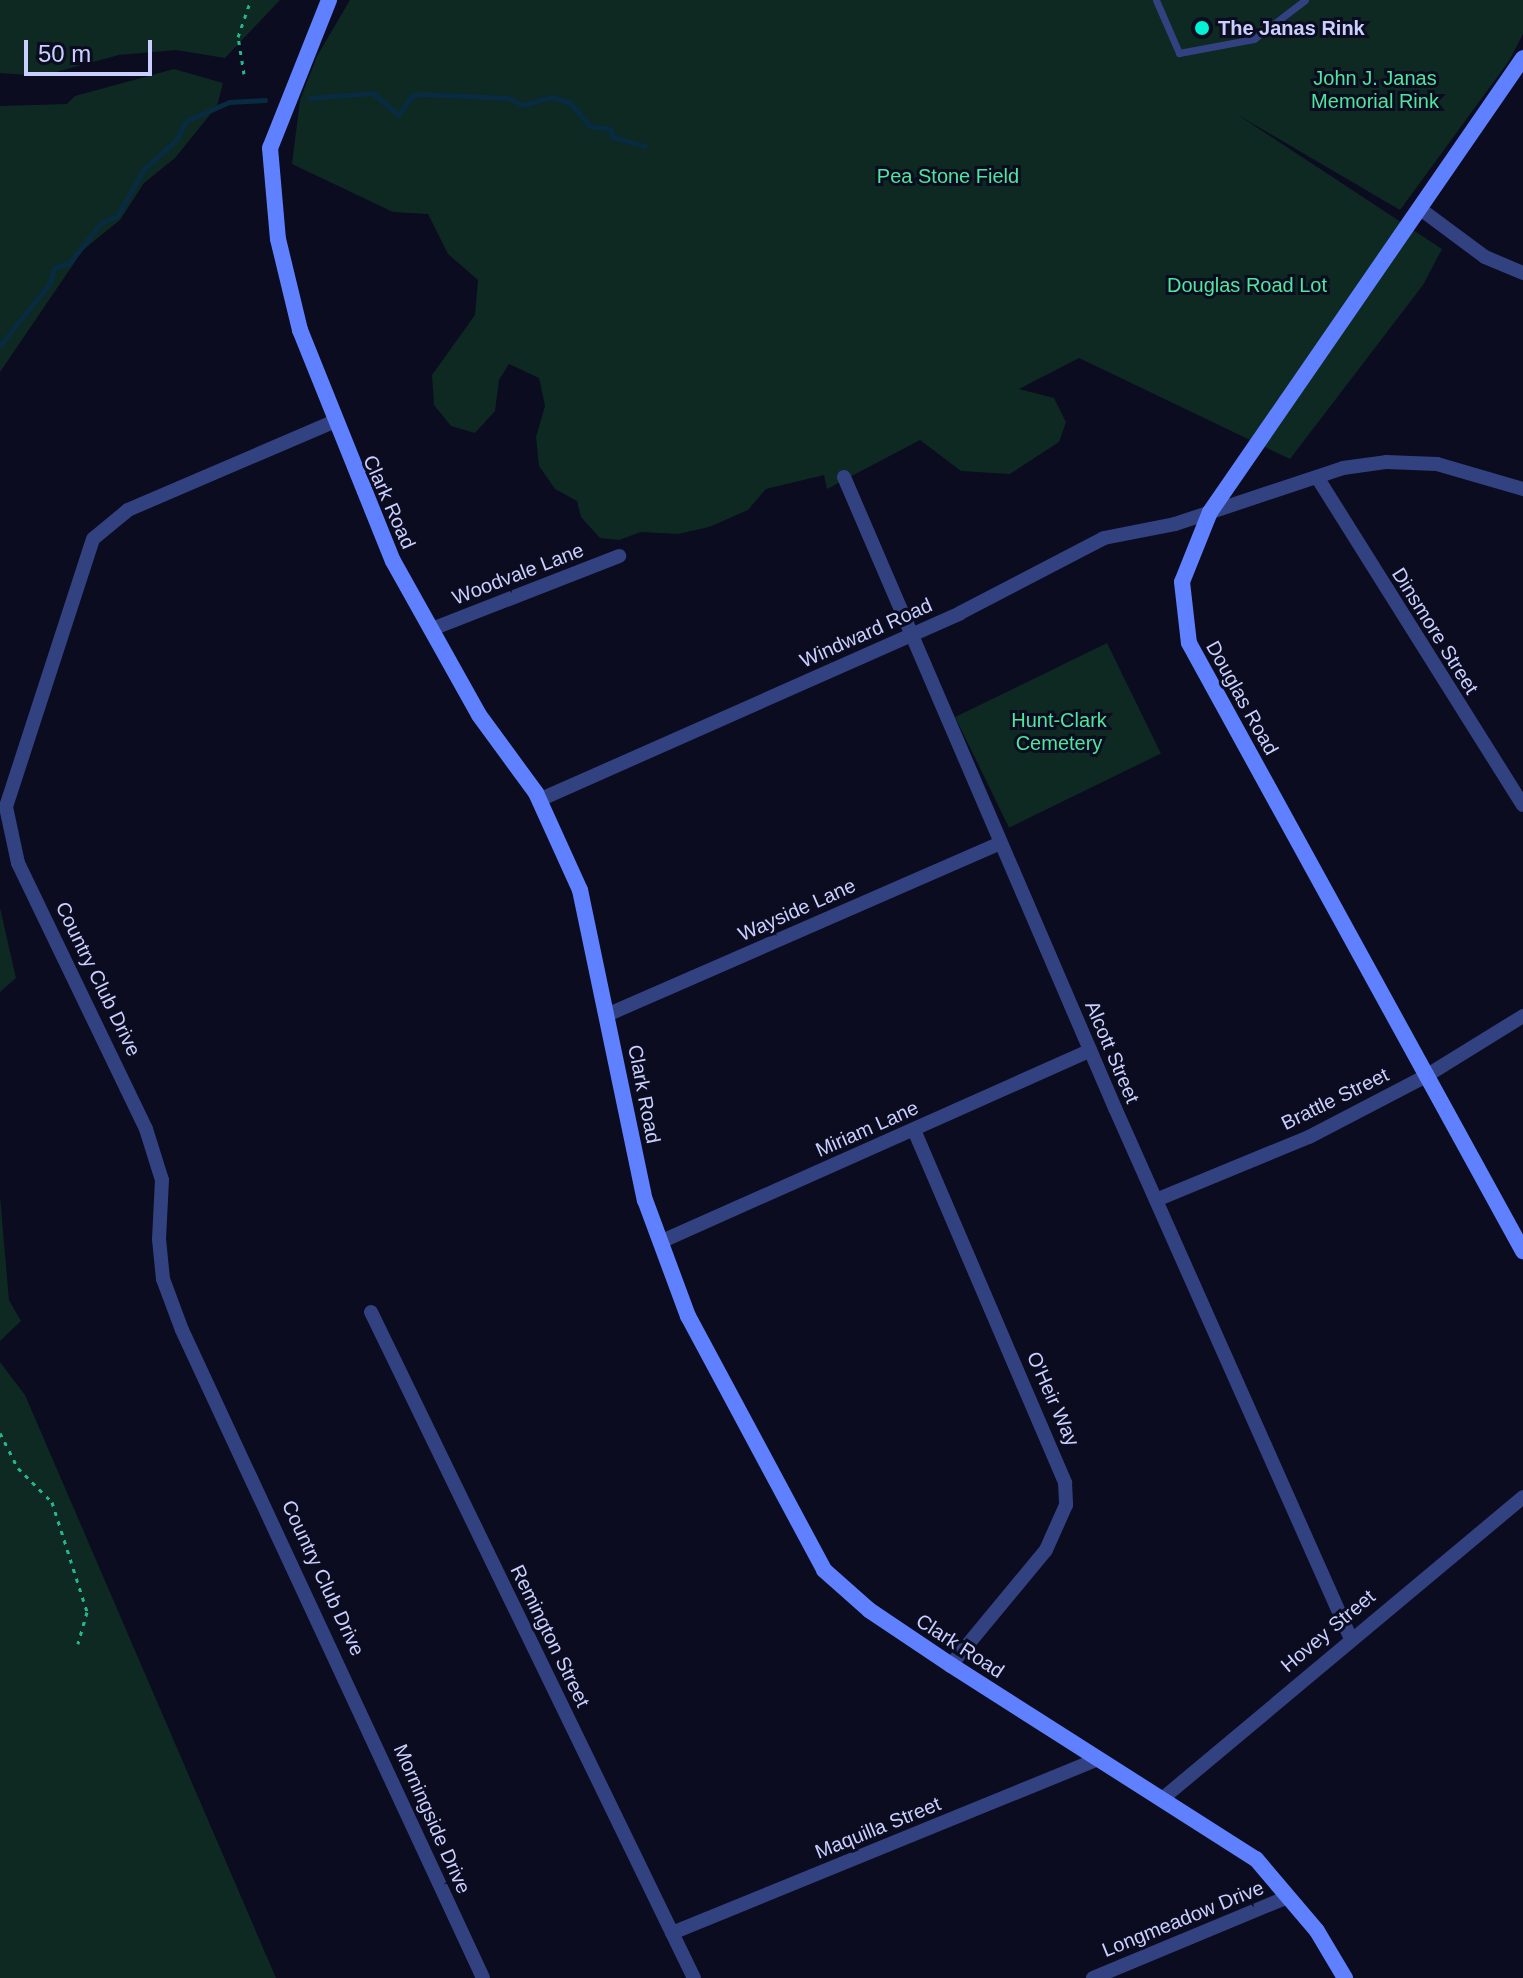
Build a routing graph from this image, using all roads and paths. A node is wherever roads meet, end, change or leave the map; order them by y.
1 (251, 0) edge
2 (329, 0) edge
3 (1156, 0) edge
4 (1305, 0) edge
5 (1523, 58) edge
6 (244, 74) dead end
7 (1419, 208) junction
8 (1523, 273) edge
9 (333, 422) junction
10 (844, 477) dead end
11 (1317, 477) junction
12 (1523, 489) edge
13 (1210, 512) junction
14 (619, 556) dead end
15 (432, 629) junction
16 (910, 635) junction
17 (539, 800) junction
18 (1523, 805) edge
19 (1000, 843) junction
20 (609, 1014) junction
21 (1523, 1016) edge
22 (1090, 1051) junction
23 (1426, 1076) junction
24 (914, 1130) junction
25 (1156, 1200) junction
26 (660, 1242) junction
27 (1523, 1251) edge
28 (371, 1312) dead end
29 (0, 1433) edge
30 (1523, 1497) edge
31 (1351, 1639) junction
32 (78, 1644) dead end
33 (951, 1665) junction
34 (346, 1676) joint
35 (1099, 1759) junction
36 (1162, 1799) junction
37 (1288, 1897) junction
38 (672, 1933) junction
39 (483, 1978) edge
40 (694, 1978) edge
41 (1093, 1978) edge
42 (1345, 1978) edge

1 - 6 path
2 - 9 street, Clark Road
3 - 4 lane
5 - 7 street, Douglas Road
7 - 8 street
7 - 13 street, Douglas Road
9 - 15 street, Clark Road
9 - 34 street, Country Club Drive
10 - 16 street, Alcott Street
11 - 12 street, Windward Road
11 - 13 street, Windward Road
11 - 18 street, Dinsmore Street
13 - 16 street, Windward Road
13 - 23 street, Douglas Road
14 - 15 street, Woodvale Lane
15 - 17 street, Clark Road
16 - 17 street, Windward Road
16 - 19 street, Alcott Street
17 - 20 street, Clark Road
19 - 20 street, Wayside Lane
19 - 22 street, Alcott Street
20 - 26 street, Clark Road
21 - 23 street, Brattle Street
22 - 24 street, Miriam Lane
22 - 25 street, Alcott Street
23 - 25 street, Brattle Street
23 - 27 street, Douglas Road
24 - 26 street, Miriam Lane
24 - 33 street, O'Heir Way
25 - 31 street, Alcott Street
26 - 33 street, Clark Road
28 - 38 street, Remington Street
29 - 32 path
30 - 31 street, Hovey Street
31 - 36 street, Hovey Street
33 - 35 street, Clark Road
34 - 39 street, Morningside Drive
35 - 36 street, Clark Road
35 - 38 street, Maquilla Street
36 - 37 street, Clark Road
37 - 41 street, Longmeadow Drive
37 - 42 street, Clark Road
38 - 40 street, Remington Street

